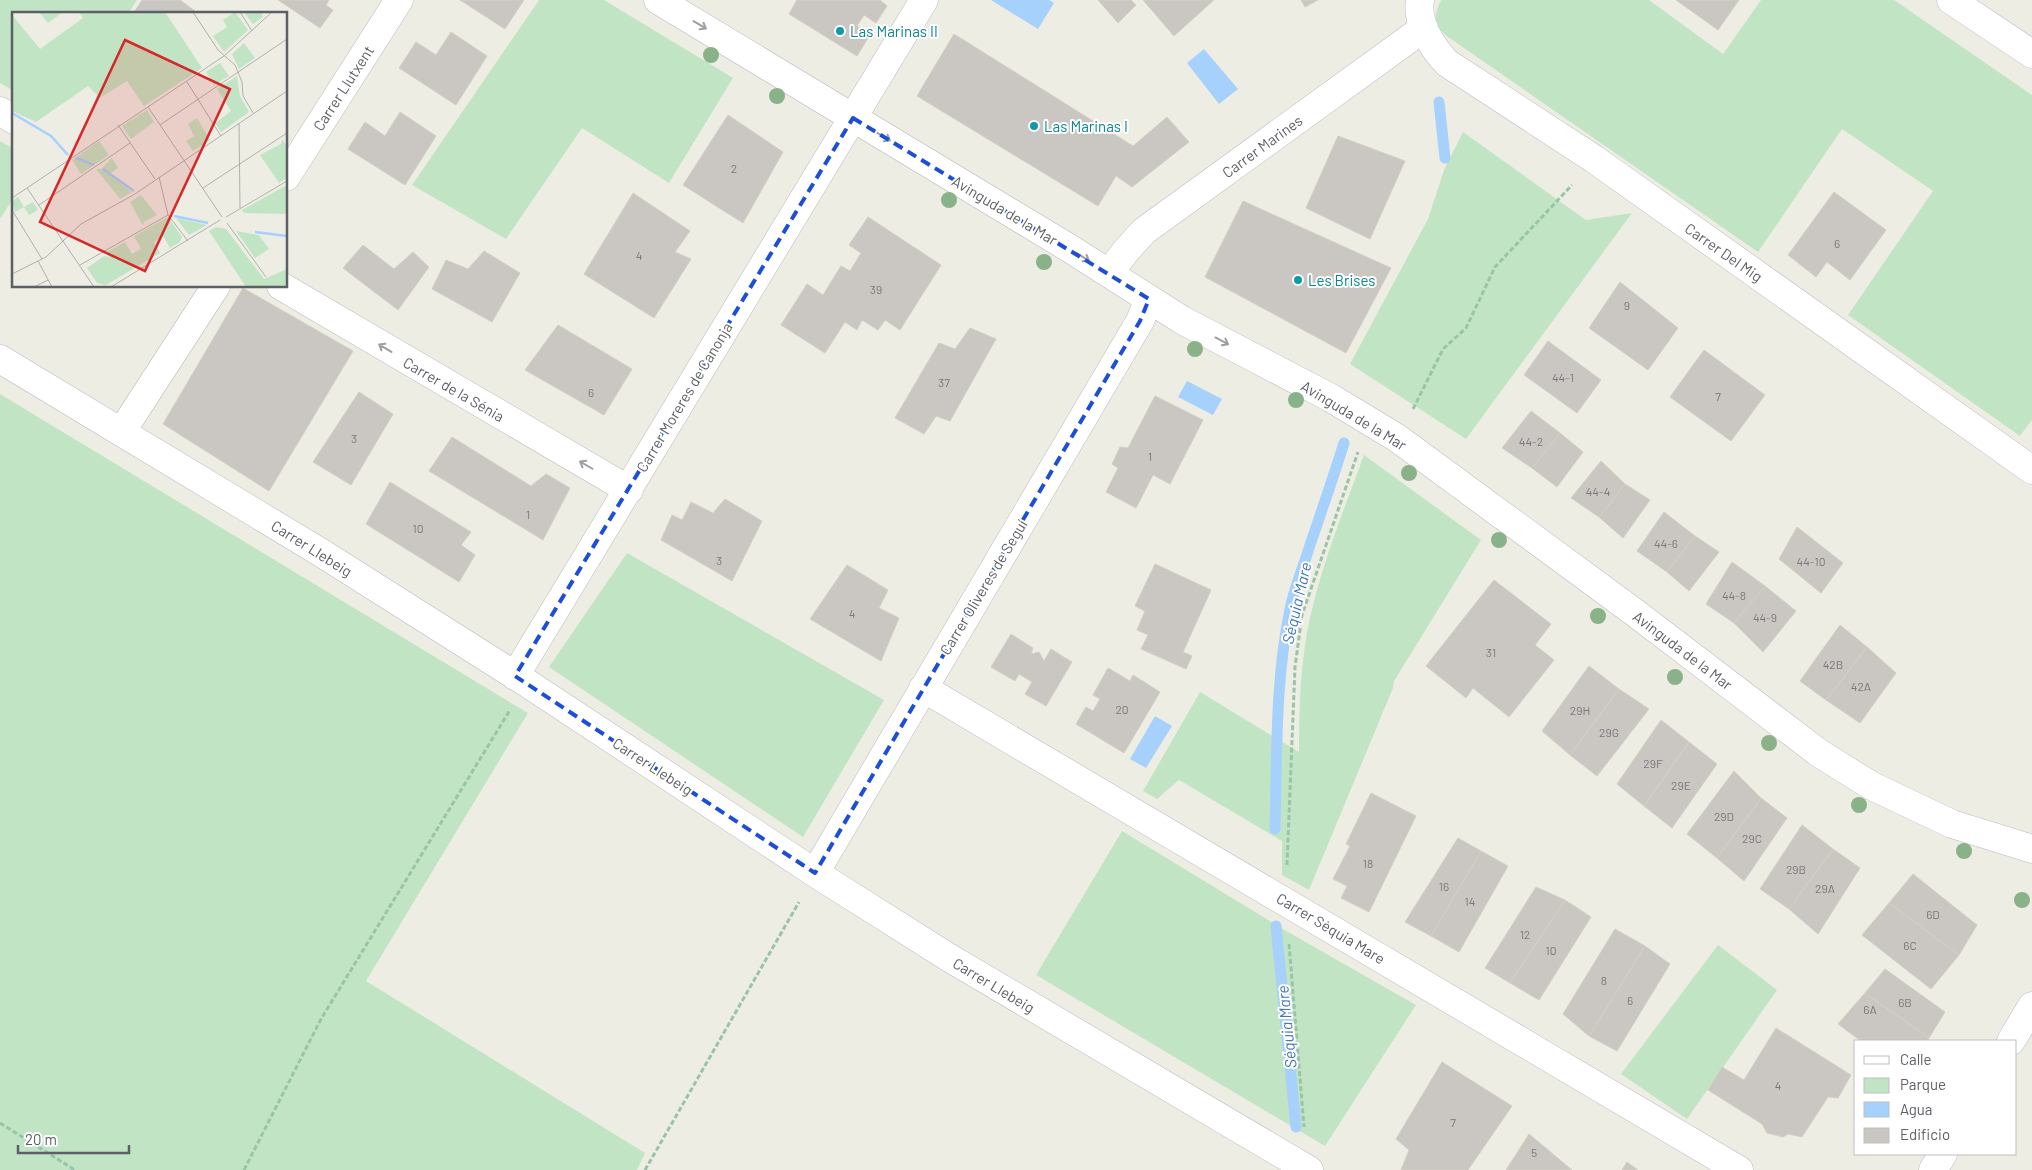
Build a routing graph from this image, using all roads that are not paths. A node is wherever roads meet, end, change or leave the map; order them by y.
1 (399, 0) edge
2 (658, 0) edge
3 (924, 0) edge
4 (1420, 0) edge
5 (1951, 0) edge
6 (1424, 28) junction
7 (2032, 54) edge
8 (0, 111) edge
9 (852, 118) junction
10 (12, 119) edge
11 (288, 174) edge
12 (1109, 273) junction
13 (215, 288) edge
14 (284, 288) edge
15 (1149, 299) junction
16 (0, 359) edge
17 (122, 431) junction
18 (2032, 470) edge
19 (628, 490) junction
20 (521, 680) junction
21 (923, 688) junction
22 (2032, 849) edge
23 (815, 873) junction
24 (2032, 1006) edge
25 (2012, 1040) edge
26 (1942, 1155) edge
27 (1309, 1170) edge
28 (1739, 1170) edge
29 (1933, 1170) edge

1 - 11 street, Carrer Llutxent
2 -> 9 street, Avinguda de la Mar
3 - 9 street, Carrer Moreres de Canonja
4 - 6 street, Carrer Del Mig
5 - 7 street
6 - 12 street, Carrer Marines
6 - 18 street, Carrer Del Mig
8 - 10 street
9 -> 12 street, Avinguda de la Mar
9 - 19 street, Carrer Moreres de Canonja
12 - 15 street, Avinguda de la Mar
13 - 17 street
19 -> 14 street, Carrer de la Sénia
15 - 21 street, Carrer Oliveres de Seguí
15 -> 22 street, Avinguda de la Mar
16 - 17 street, Carrer Llebeig
17 - 20 street, Carrer Llebeig
19 - 20 street, Carrer Moreres de Canonja
20 - 23 street, Carrer Llebeig
21 - 23 street, Carrer Oliveres de Seguí
21 - 28 street, Carrer Sèquia Mare
23 - 27 street, Carrer Llebeig
24 - 25 street
26 - 29 street

